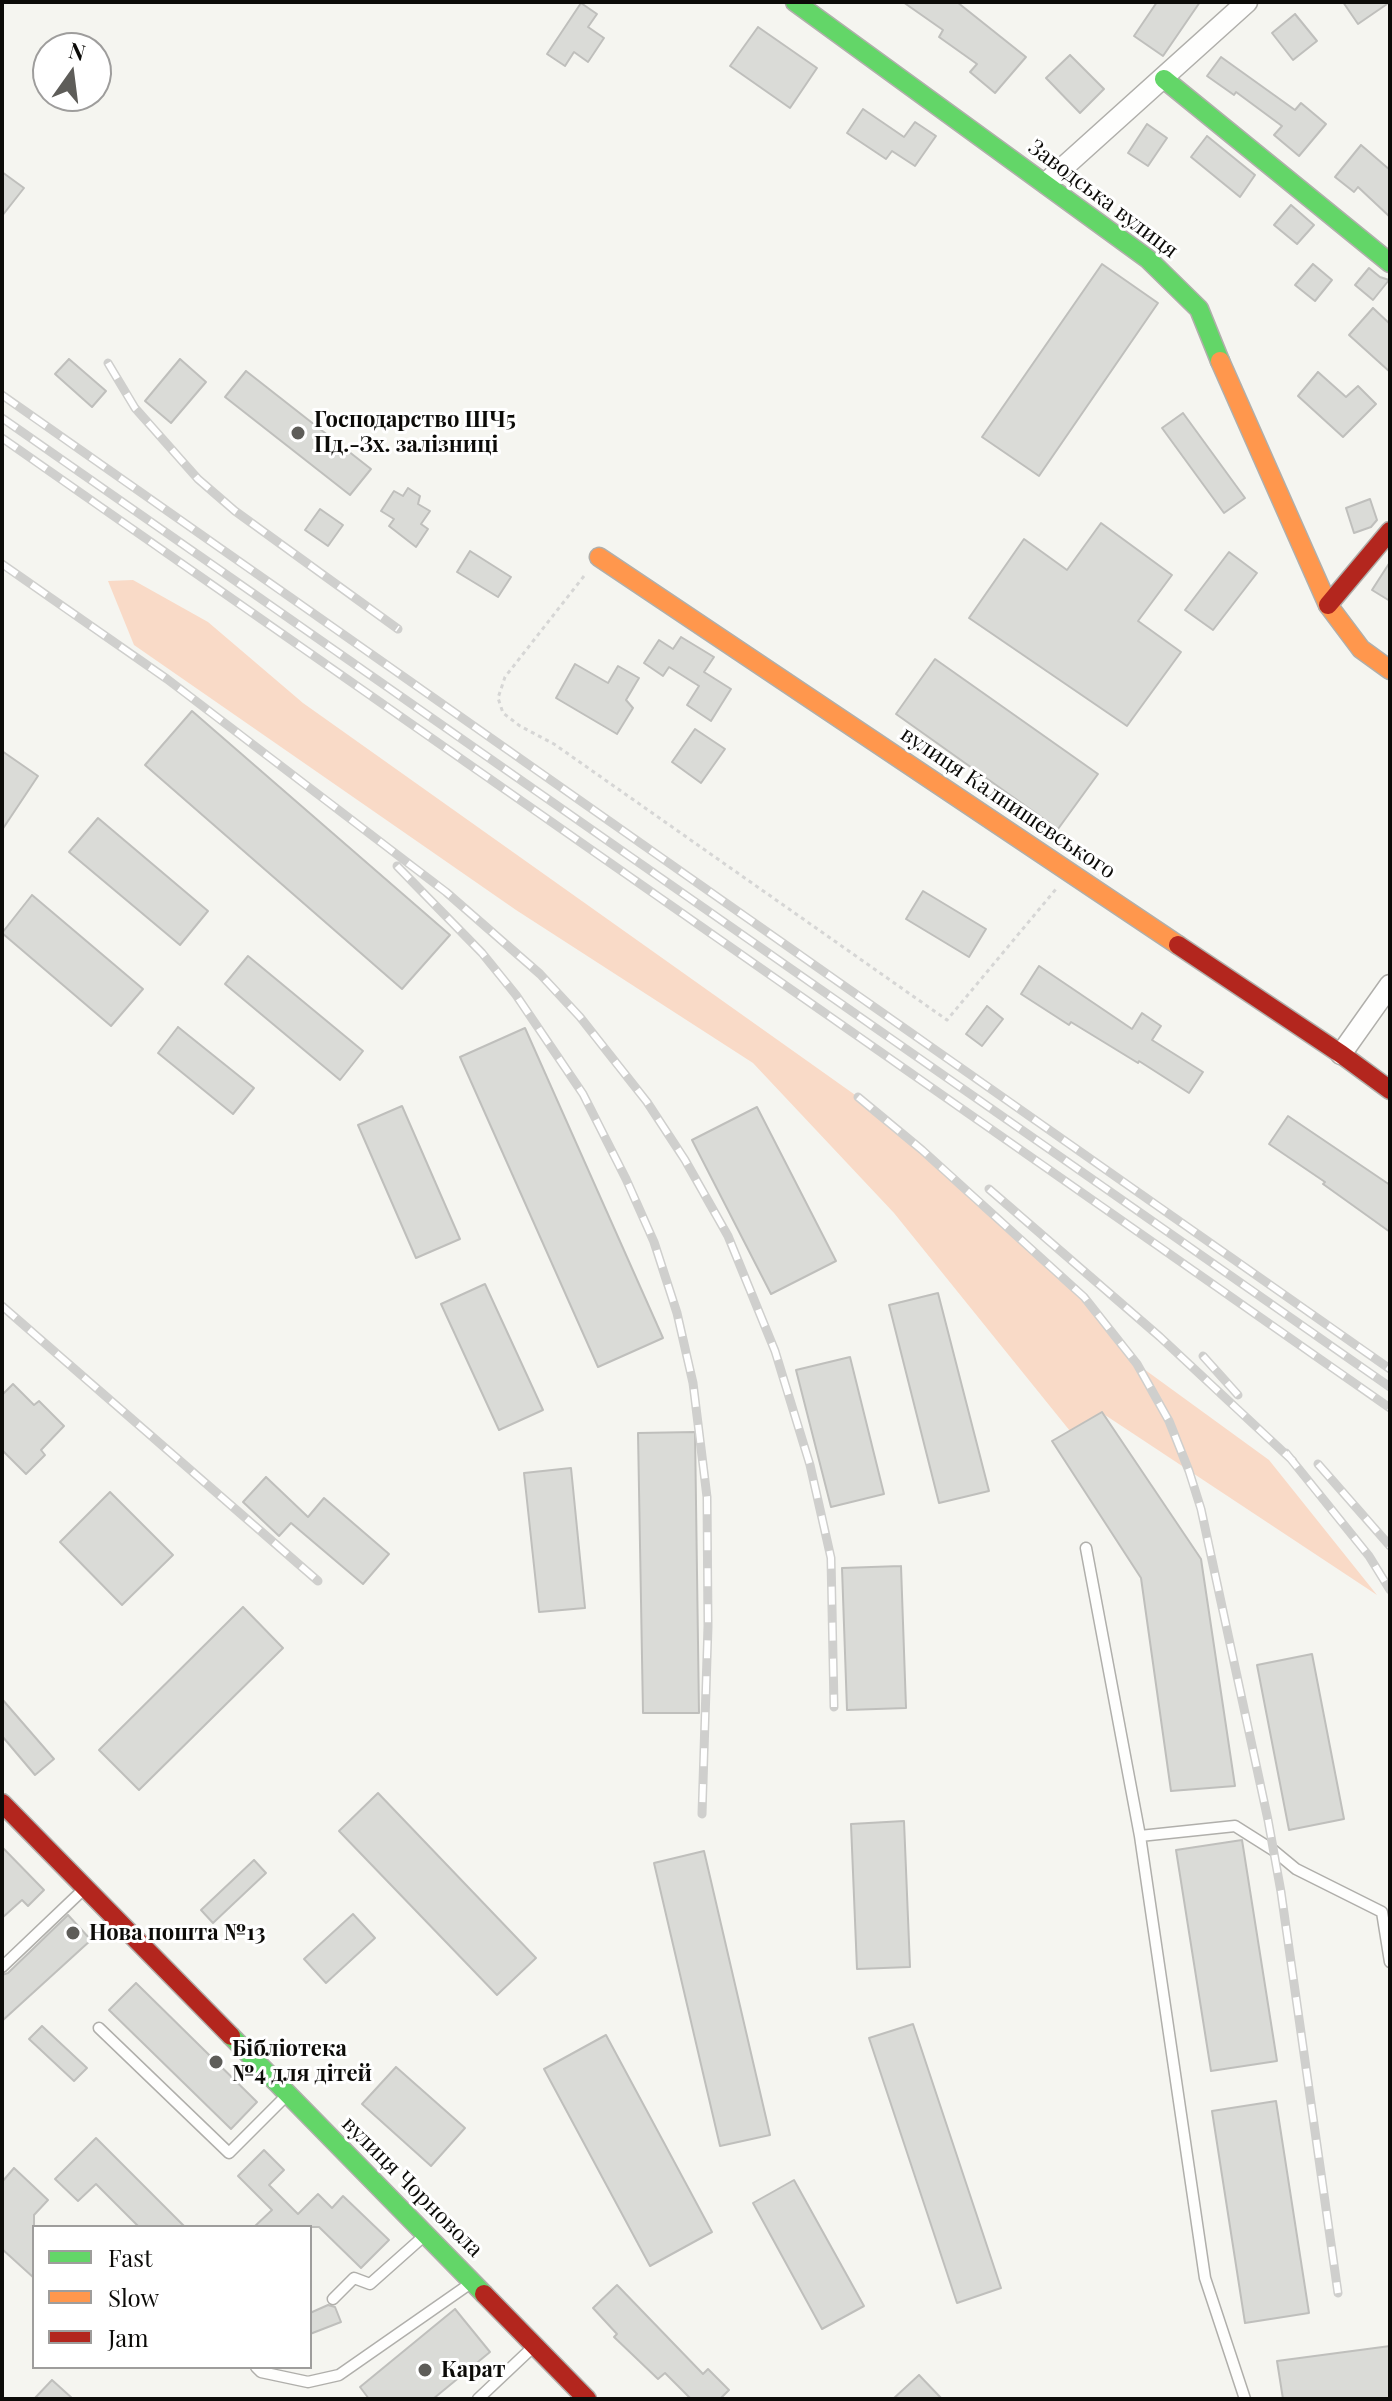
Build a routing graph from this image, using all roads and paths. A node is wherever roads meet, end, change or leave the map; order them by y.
1 (1247, 2) edge
2 (799, 3) edge
3 (1164, 79) junction
4 (1046, 183) junction
5 (1390, 263) edge
6 (1390, 531) edge
7 (599, 557) joint
8 (1328, 605) junction
9 (1390, 670) edge
10 (1069, 873) junction
11 (1390, 985) edge
12 (1341, 1054) junction
13 (1390, 1090) edge
14 (1086, 1548) dead end
15 (2, 1803) edge
16 (1140, 1836) junction
17 (85, 1888) junction
18 (1390, 1962) edge
19 (2, 1967) edge
20 (99, 2028) dead end
21 (287, 2094) junction
22 (426, 2235) junction
23 (472, 2282) junction
24 (333, 2299) dead end
25 (535, 2346) junction
26 (258, 2369) edge
27 (478, 2399) edge
28 (587, 2399) edge
29 (1245, 2399) edge

1 - 3 street
2 - 4 street, Заводська вулиця
3 - 4 street
3 - 5 street
4 - 8 street, Заводська вулиця
6 - 8 street
7 - 10 street, вулиця Калнишевського
7 - 10 path
8 - 9 street, Заводська вулиця
10 - 12 street, вулиця Калнишевського
11 - 12 street
12 - 13 street, вулиця Калнишевського
14 - 16 lane
15 - 17 street, вулиця Чорновола
16 - 18 lane
16 - 29 lane
17 - 19 lane
17 - 21 street, вулиця Чорновола
20 - 21 lane
21 - 22 street, вулиця Чорновола
22 - 23 street, вулиця Чорновола
22 - 24 lane
23 - 25 street, вулиця Чорновола
23 - 26 lane
25 - 27 lane
25 - 28 street, вулиця Чорновола

